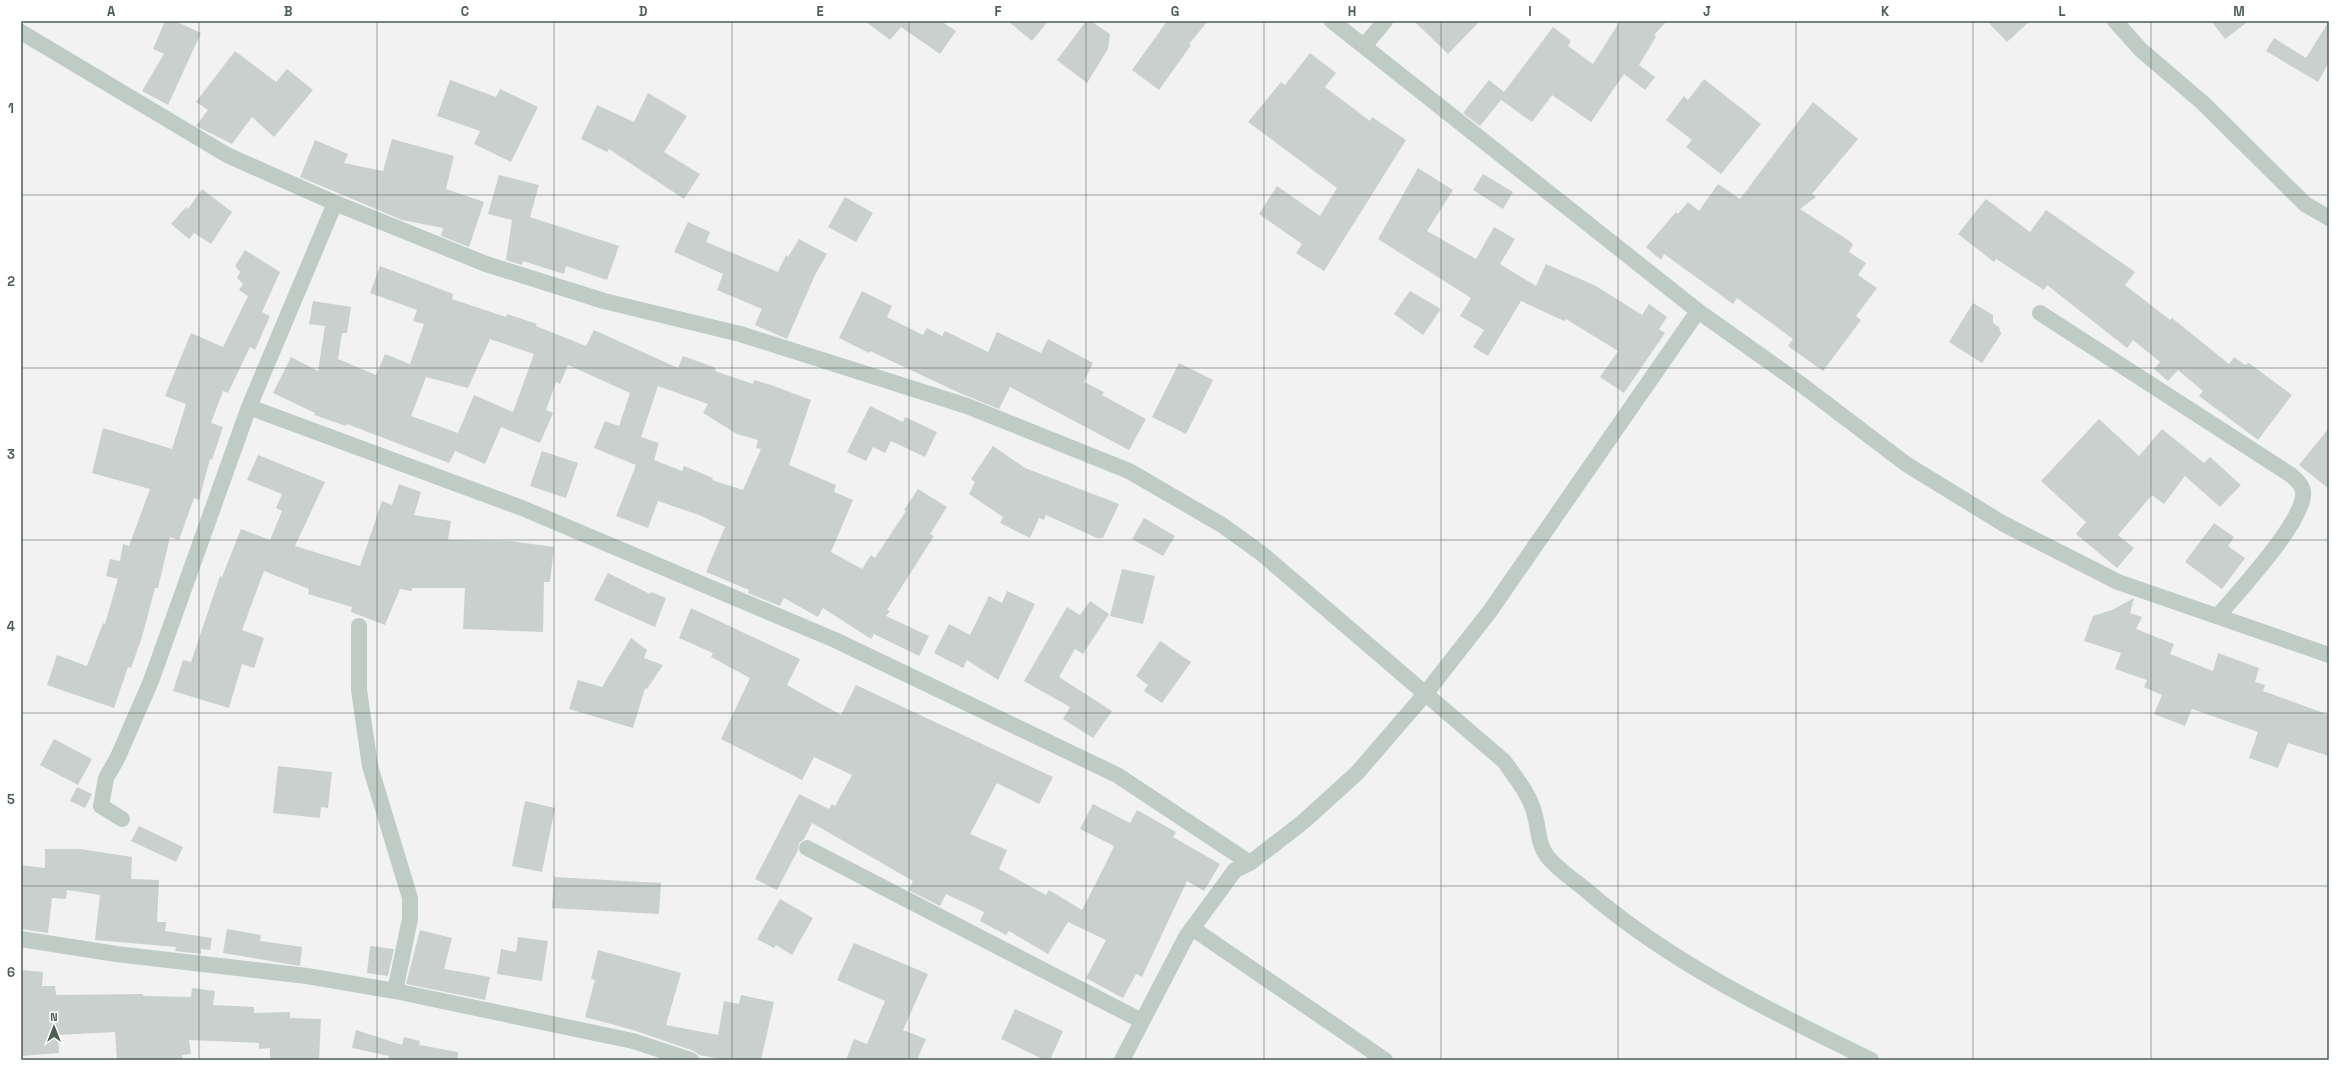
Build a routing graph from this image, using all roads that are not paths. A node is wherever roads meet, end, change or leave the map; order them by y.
1 (1332, 21) edge
2 (1385, 21) edge
3 (2114, 21) edge
4 (21, 32) edge
5 (1364, 46) junction
6 (335, 203) junction
7 (2329, 218) edge
8 (1698, 311) junction
9 (2040, 313) dead end
10 (249, 407) junction
11 (2218, 616) junction
12 (359, 626) dead end
13 (2329, 655) edge
14 (1426, 693) junction
15 (122, 819) dead end
16 (807, 848) dead end
17 (1250, 863) junction
18 (1192, 928) junction
19 (21, 939) edge
20 (395, 991) junction
21 (1142, 1020) junction
22 (691, 1060) edge
23 (1122, 1060) edge
24 (1385, 1060) edge
25 (1871, 1060) edge

1 - 5 street
2 - 5 street
3 - 7 street
4 - 6 street
5 - 8 street
6 - 10 street
6 - 14 street
8 - 11 street
8 - 14 street
9 - 11 street
10 - 15 street
10 - 17 street
11 - 13 street
12 - 20 street
14 - 17 street
14 - 25 street
16 - 21 street
17 - 18 street
18 - 21 street
18 - 24 street
19 - 20 street
20 - 22 street
21 - 23 street

